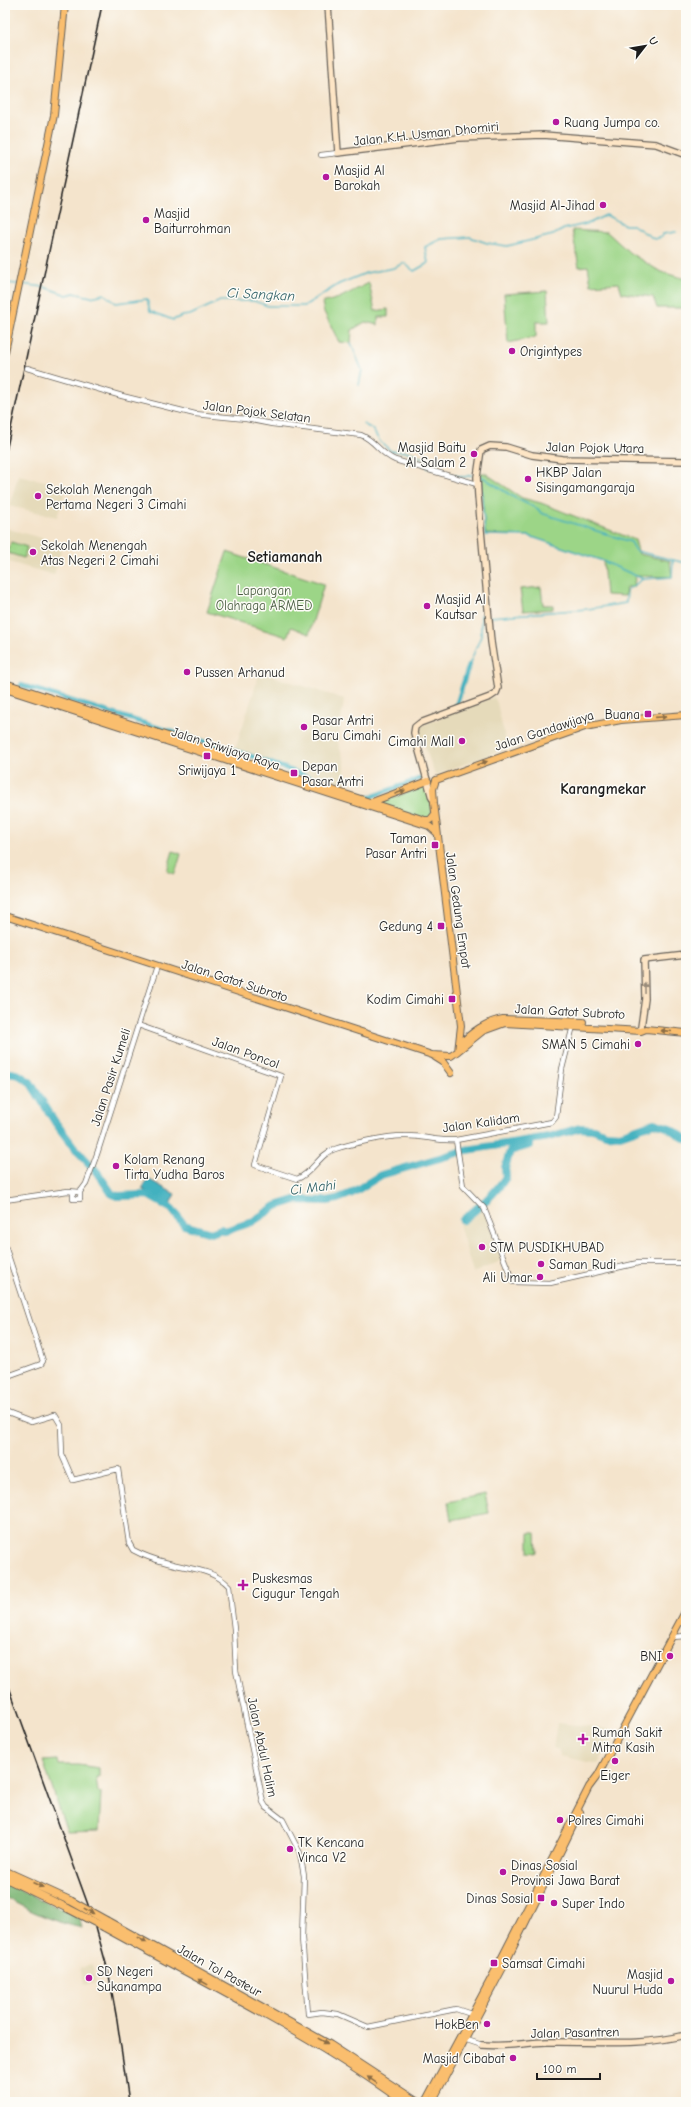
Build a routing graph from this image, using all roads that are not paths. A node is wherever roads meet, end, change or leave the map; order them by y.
1 (65, 5) edge
2 (328, 5) edge
3 (338, 153) junction
4 (321, 155) dead end
5 (686, 155) edge
6 (5, 352) edge
7 (27, 368) dead end
8 (686, 461) edge
9 (477, 484) junction
10 (5, 684) edge
11 (5, 689) edge
12 (686, 715) edge
13 (170, 739) junction
14 (254, 766) junction
15 (428, 781) junction
16 (372, 802) junction
17 (434, 803) junction
18 (435, 814) junction
19 (437, 833) junction
20 (5, 916) edge
21 (686, 955) edge
22 (156, 966) junction
23 (461, 1020) junction
24 (138, 1025) junction
25 (576, 1025) junction
26 (644, 1028) junction
27 (476, 1033) junction
28 (686, 1033) edge
29 (458, 1048) junction
30 (432, 1055) junction
31 (451, 1073) dead end
32 (456, 1140) junction
33 (255, 1165) joint
34 (73, 1192) junction
35 (80, 1192) junction
36 (5, 1200) edge
37 (5, 1246) edge
38 (686, 1263) edge
39 (5, 1377) edge
40 (5, 1412) edge
41 (686, 1610) edge
42 (686, 1636) edge
43 (672, 1637) junction
44 (593, 1784) junction
45 (5, 1870) edge
46 (5, 1878) edge
47 (70, 1905) junction
48 (471, 2014) junction
49 (686, 2035) edge
50 (464, 2039) junction
51 (482, 2045) joint
52 (407, 2099) edge
53 (417, 2102) edge
54 (425, 2102) edge
55 (432, 2102) edge

1 - 6 main road
2 - 3 main road, Jalan K.H. Usman Dhomiri
3 - 4 street
3 - 5 main road, Jalan K.H. Usman Dhomiri
7 - 9 street, Jalan Pojok Selatan
8 - 9 main road, Jalan Pojok Utara
9 - 15 main road
10 - 13 main road, Jalan Sriwijaya Raya
11 - 13 main road, Jalan Sriwijaya Raya
17 -> 12 main road, Jalan Gandawijaya
13 - 14 main road, Jalan Sriwijaya Raya
14 - 16 main road, Jalan Sriwijaya Raya
14 - 19 main road, Jalan Sriwijaya Raya
16 -> 15 main road
15 - 17 main road
16 - 18 main road, Jalan Sriwijaya Raya
17 - 18 main road, Jalan Gedung Empat
18 - 19 main road, Jalan Gedung Empat
19 - 23 main road, Jalan Gedung Empat
20 - 22 main road, Jalan Gatot Subroto
26 -> 21 main road
22 - 24 street, Jalan Pasir Kumeli
22 - 30 main road, Jalan Gatot Subroto
23 - 27 main road
23 - 29 main road, Jalan Gedung Empat
24 - 33 street, Jalan Poncol
24 - 35 street, Jalan Pasir Kumeli
25 - 26 main road, Jalan Gatot Subroto
25 - 27 main road, Jalan Gatot Subroto
25 - 32 street, Jalan Kalidam
28 -> 26 main road, Jalan Gatot Subroto
27 - 29 main road, Jalan Gatot Subroto
29 - 30 main road, Jalan Gatot Subroto
30 - 31 main road
32 - 33 street, Jalan Kalidam
32 - 38 street
34 - 35 street
34 - 35 street
34 - 36 street
37 - 39 street
40 - 48 street, Jalan Abdul Halim
41 - 43 main road
42 - 43 street
43 - 44 main road
44 - 48 main road
44 - 50 main road
45 -> 47 highway, Jalan Tol Pasteur
46 - 47 highway, Jalan Tol Pasteur
47 - 52 highway, Jalan Tol Pasteur, bridge
48 - 54 main road
49 - 51 main road, Jalan Pasantren
50 - 51 street, Jalan Pasantren
50 - 55 main road
52 - 53 highway, Jalan Tol Pasteur

